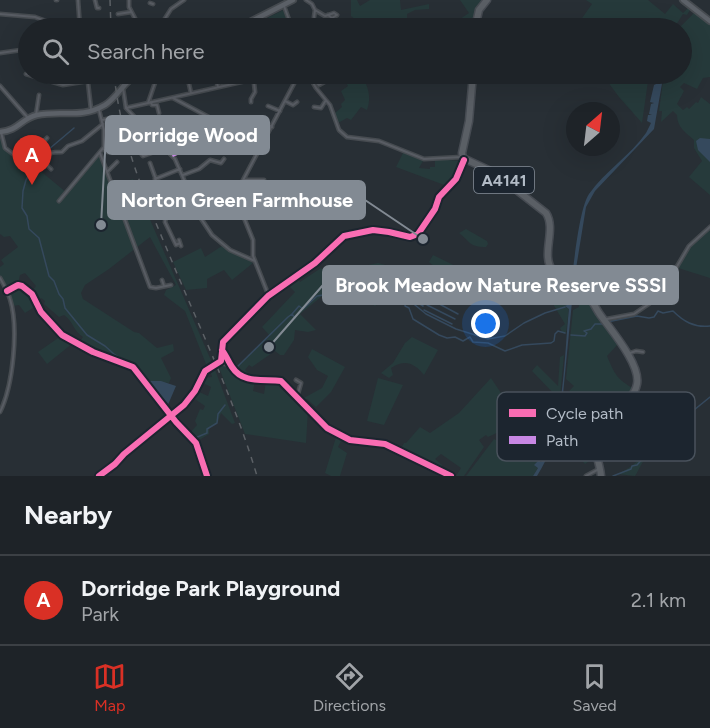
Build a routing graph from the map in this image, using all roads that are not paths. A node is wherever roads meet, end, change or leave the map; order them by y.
1 (78, 0) edge
2 (95, 0) edge
3 (129, 0) edge
4 (184, 0) edge
5 (293, 0) edge
6 (306, 0) edge
7 (487, 0) edge
8 (683, 0) edge
9 (311, 1) edge
10 (283, 4) edge
11 (98, 9) dead end
12 (315, 10) junction
13 (131, 12) junction
14 (0, 14) edge
15 (118, 14) dead end
16 (328, 15) dead end
17 (314, 17) dead end
18 (29, 18) edge
19 (79, 18) edge
20 (134, 18) edge
21 (165, 18) edge
22 (257, 18) edge
23 (477, 18) edge
24 (710, 21) edge
25 (18, 51) edge
26 (0, 53) edge
27 (88, 84) edge
28 (127, 84) edge
29 (155, 84) edge
30 (189, 84) edge
31 (218, 84) edge
32 (232, 84) edge
33 (254, 84) edge
34 (294, 84) edge
35 (314, 84) edge
36 (321, 84) edge
37 (472, 84) edge
38 (318, 85) dead end
39 (0, 86) edge
40 (218, 87) junction
41 (123, 88) junction
42 (190, 93) junction
43 (38, 96) dead end
44 (172, 97) junction
45 (250, 100) dead end
46 (327, 100) junction
47 (285, 101) junction
48 (91, 102) junction
49 (150, 102) junction
50 (297, 102) dead end
51 (268, 106) dead end
52 (101, 107) junction
53 (314, 107) dead end
54 (126, 108) junction
55 (90, 111) junction
56 (280, 111) junction
57 (159, 113) dead end
58 (36, 115) junction
59 (204, 115) junction
60 (28, 118) junction
61 (112, 118) dead end
62 (259, 121) dead end
63 (102, 122) junction
64 (166, 123) dead end
65 (272, 127) junction
66 (170, 129) junction
67 (180, 129) dead end
68 (0, 132) edge
69 (116, 136) dead end
70 (48, 137) dead end
71 (105, 137) junction
72 (194, 138) dead end
73 (141, 140) dead end
74 (157, 141) junction
75 (163, 146) junction
76 (263, 146) junction
77 (185, 148) dead end
78 (103, 149) junction
79 (115, 149) dead end
80 (100, 153) junction
81 (172, 155) junction
82 (463, 158) junction
83 (224, 159) dead end
84 (117, 162) dead end
85 (150, 164) dead end
86 (50, 166) dead end
87 (180, 169) junction
88 (107, 172) junction
89 (183, 175) junction
90 (155, 179) junction
91 (245, 180) junction
92 (262, 181) dead end
93 (237, 189) junction
94 (59, 201) dead end
95 (195, 207) junction
96 (167, 210) junction
97 (710, 226) edge
98 (180, 243) dead end
99 (255, 261) junction
100 (0, 278) edge
101 (162, 280) dead end
102 (171, 285) dead end
103 (164, 286) junction
104 (7, 291) junction
105 (269, 293) junction
106 (604, 320) junction
107 (222, 350) junction
108 (643, 352) dead end
109 (627, 354) junction
110 (220, 363) junction
111 (231, 365) junction
112 (296, 380) dead end
113 (634, 392) edge
114 (297, 397) junction
115 (0, 412) edge
116 (171, 415) junction
117 (601, 472) edge
118 (99, 476) edge
119 (207, 476) edge
120 (452, 476) edge
121 (586, 476) edge

1 - 19 street
2 - 11 street
3 - 13 street
4 - 21 street
5 - 10 street
6 - 9 street
7 - 23 main road
8 - 24 street
9 - 12 street
10 - 22 street
12 - 16 street
12 - 17 street
13 - 15 street
13 - 20 street
14 - 18 street
25 - 26 street
27 - 48 street
28 - 41 street
29 - 49 street
30 - 42 street
31 - 40 street
32 - 40 street
33 - 45 street
34 - 47 street
35 - 46 street
36 - 38 street
37 - 82 main road, A4141
39 - 60 street
40 - 42 street
41 - 52 street
41 - 54 street
42 - 44 street
43 - 58 street
44 - 49 street
44 - 59 street
46 - 53 street
46 - 82 street
47 - 50 street
47 - 56 street
48 - 52 street
48 - 55 street
49 - 54 street
49 - 57 street
51 - 56 street
52 - 55 street
52 - 63 street
54 - 74 street
55 - 58 street
56 - 65 street
58 - 60 street
59 - 72 street
59 - 76 street
60 - 68 street
61 - 63 street
62 - 65 street
63 - 71 street
63 - 86 street
64 - 66 street
65 - 76 street
66 - 67 street
66 - 74 street
68 - 70 street
69 - 71 street
71 - 78 street
73 - 75 street
74 - 75 street
75 - 81 street
76 - 91 street
77 - 81 street
78 - 79 street
78 - 80 street
80 - 88 street
80 - 94 street
81 - 87 street
82 - 105 street
82 - 106 main road, A4141
83 - 89 street
84 - 88 street
85 - 90 street
87 - 89 street
87 - 90 street
88 - 103 street
89 - 95 street
90 - 96 street
91 - 92 street
91 - 93 street
93 - 95 street
93 - 99 street
95 - 96 street
95 - 99 street
96 - 98 street
97 - 106 street
99 - 105 street
100 - 104 street
101 - 103 street
102 - 103 street
104 - 115 street
104 - 116 street
105 - 107 street
106 - 109 main road, A4141
107 - 110 street
107 - 111 street
108 - 109 street
109 - 113 main road, A4141
110 - 111 street
110 - 116 street
111 - 114 street
112 - 114 street
114 - 120 street
116 - 118 street
116 - 119 street
117 - 121 street

